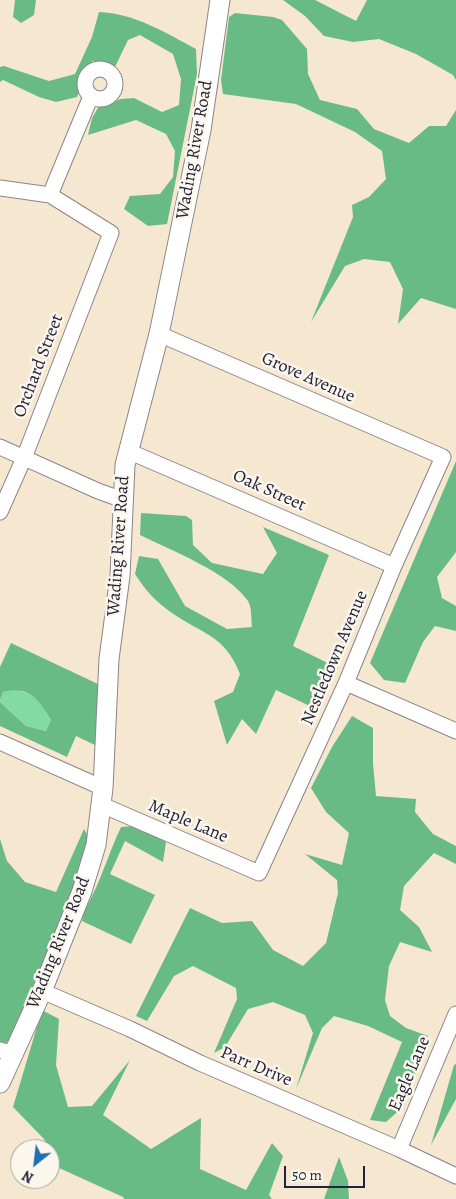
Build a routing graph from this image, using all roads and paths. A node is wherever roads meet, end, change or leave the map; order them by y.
1 (220, 0) edge
2 (91, 96) dead end
3 (0, 188) edge
4 (50, 196) junction
5 (159, 334) junction
6 (0, 447) edge
7 (128, 451) junction
8 (443, 457) joint
9 (24, 458) junction
10 (124, 500) junction
11 (0, 512) edge
12 (394, 566) junction
13 (346, 683) junction
14 (456, 731) edge
15 (2, 748) edge
16 (103, 797) junction
17 (259, 873) joint
18 (42, 991) junction
19 (456, 1014) edge
20 (6, 1052) edge
21 (0, 1083) edge
22 (398, 1149) junction
23 (456, 1176) edge

1 - 5 main road, Wading River Road
2 - 4 street
3 - 4 street
4 - 9 street, Orchard Street
5 - 7 main road, Wading River Road
5 - 8 street, Grove Avenue
6 - 9 street
7 - 10 main road, Wading River Road
7 - 12 street, Oak Street
8 - 12 street, Nestledown Avenue
9 - 10 street
9 - 11 street, Orchard Street
10 - 16 main road, Wading River Road
12 - 13 street, Nestledown Avenue
13 - 14 street
13 - 17 street, Nestledown Avenue
15 - 16 street, Maple Lane
16 - 17 street, Maple Lane
16 - 18 main road, Wading River Road
18 - 20 main road, Wading River Road
18 - 22 street, Parr Drive
19 - 22 street, Eagle Lane
20 - 21 main road, Wading River Road
22 - 23 street, Parr Drive

